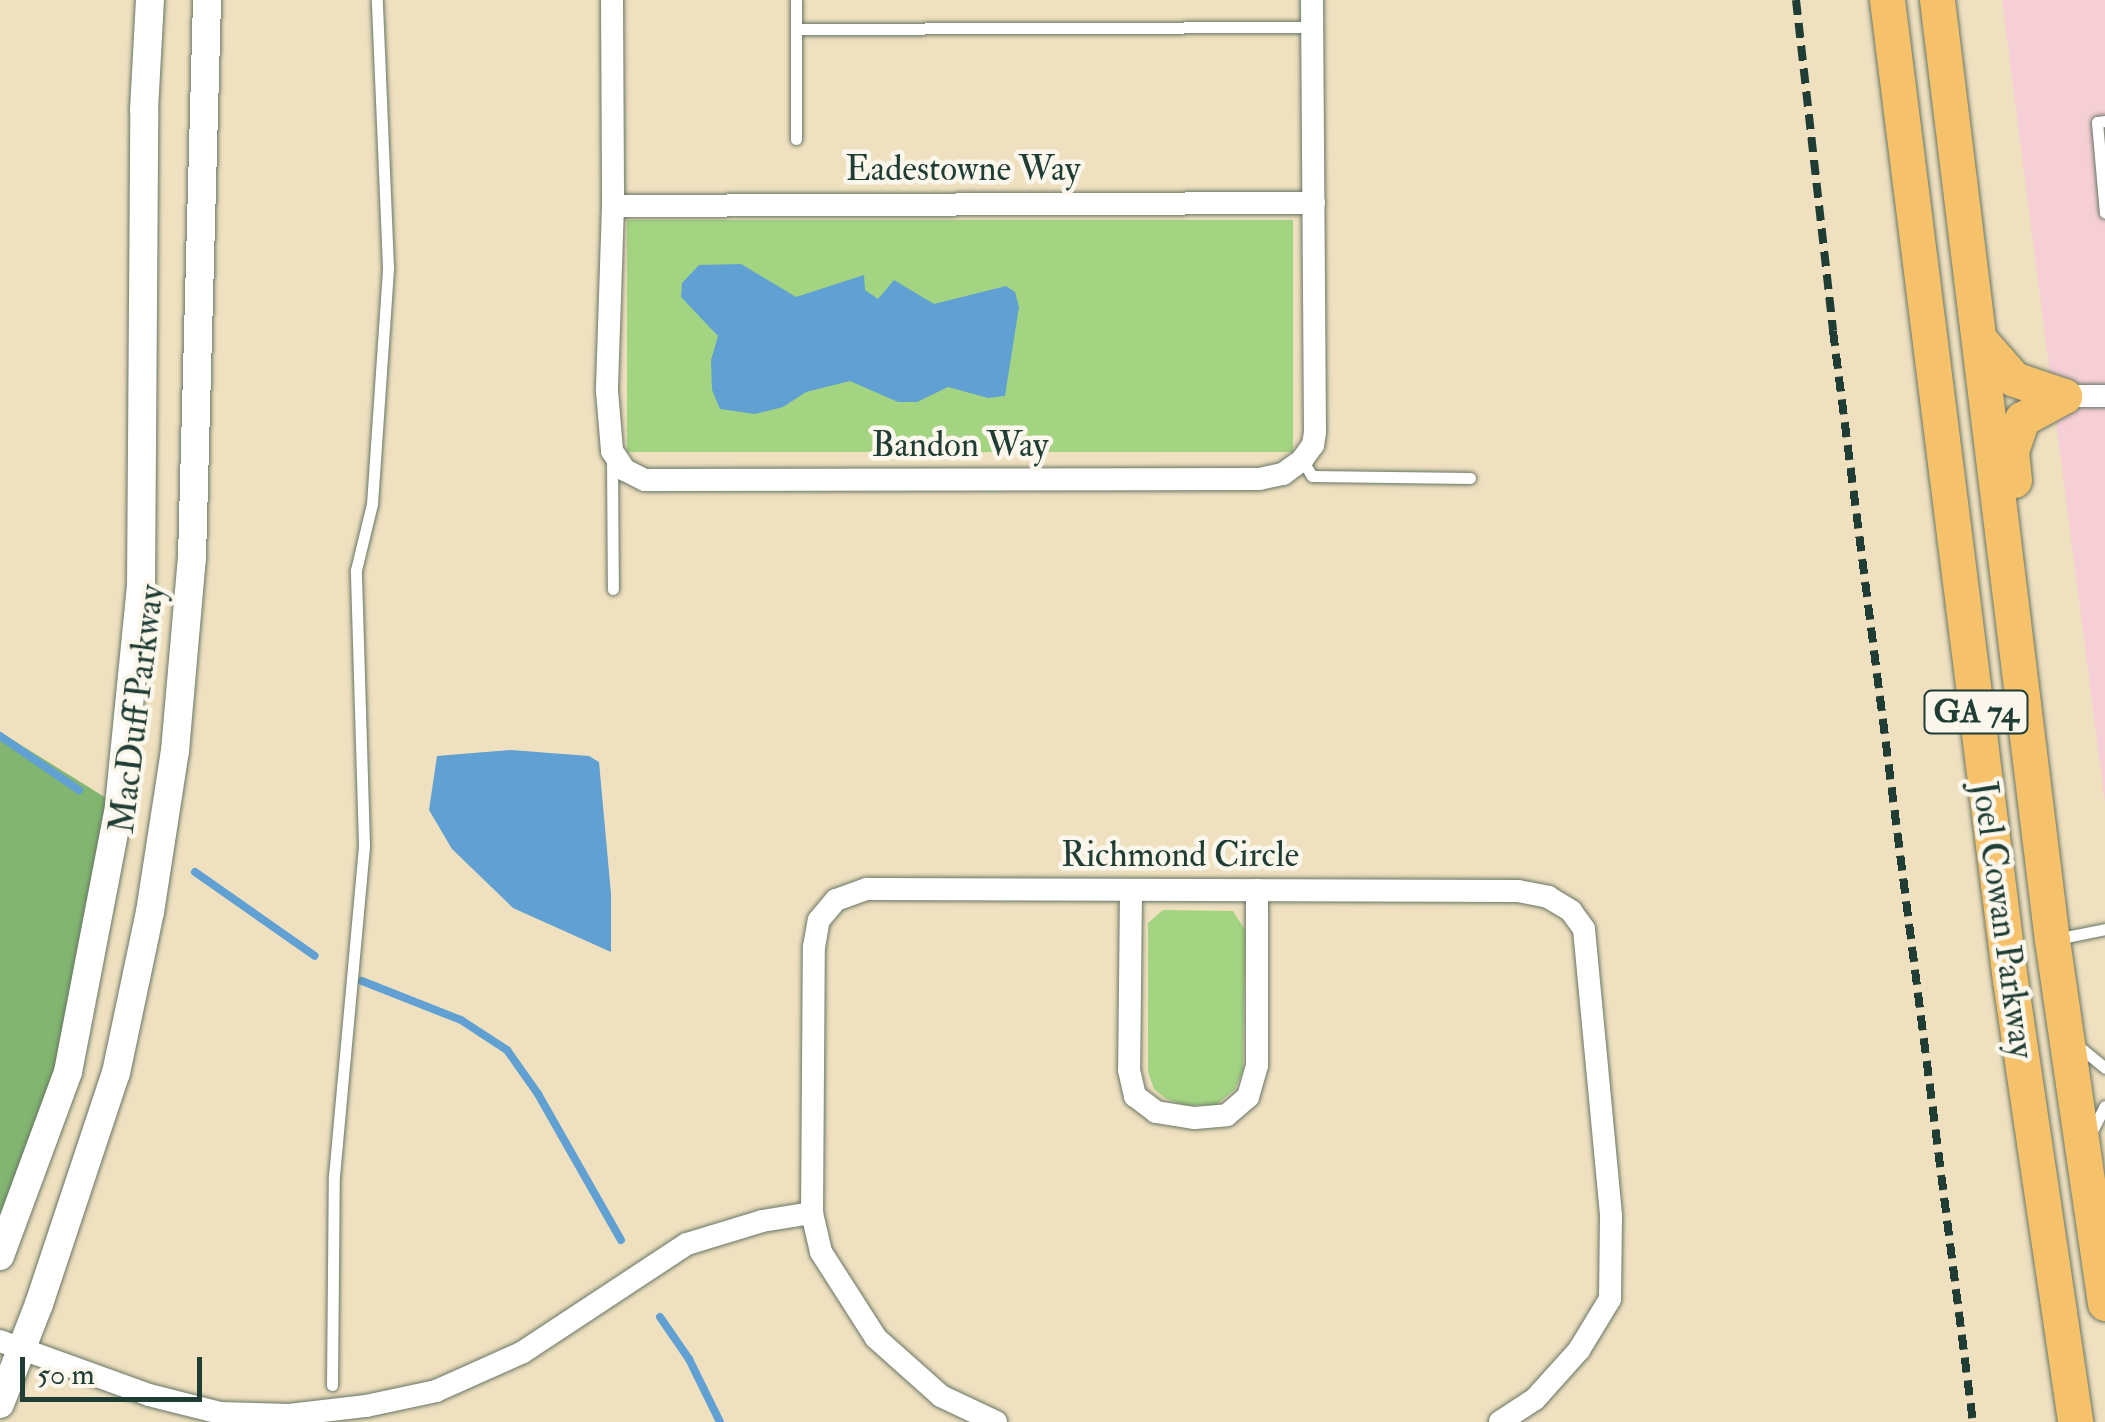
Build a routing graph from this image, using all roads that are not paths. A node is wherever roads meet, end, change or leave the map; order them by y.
1 (150, 0) edge
2 (207, 0) edge
3 (377, 0) edge
4 (612, 0) edge
5 (796, 0) edge
6 (1312, 0) edge
7 (1887, 0) edge
8 (1938, 0) edge
9 (1312, 27) junction
10 (796, 29) junction
11 (2105, 121) edge
12 (796, 139) dead end
13 (1314, 202) junction
14 (613, 206) junction
15 (2105, 213) edge
16 (1978, 338) junction
17 (2064, 396) junction
18 (2105, 396) edge
19 (612, 451) junction
20 (1302, 460) junction
21 (1470, 478) dead end
22 (612, 589) dead end
23 (2022, 704) junction
24 (1131, 890) junction
25 (1257, 890) junction
26 (2105, 929) edge
27 (2052, 940) junction
28 (2066, 1036) junction
29 (2105, 1068) edge
30 (2105, 1106) edge
31 (2082, 1150) junction
32 (812, 1213) junction
33 (0, 1256) edge
34 (2105, 1303) edge
35 (11, 1344) edge
36 (332, 1384) dead end
37 (0, 1404) edge
38 (996, 1422) edge
39 (1500, 1422) edge
40 (2075, 1422) edge

1 - 33 street, MacDuff Parkway
2 - 35 street, MacDuff Parkway
3 - 36 lane
4 - 14 street
5 - 10 lane
6 - 9 street
7 - 40 main road, Joel Cowan Parkway / GA 74
8 - 16 main road, Joel Cowan Parkway / GA 74
9 - 10 lane
9 - 13 street
10 - 12 lane
11 - 15 lane
13 - 14 street, Eadestowne Way
13 - 20 street
14 - 19 street
16 - 17 main road
16 - 23 main road, Joel Cowan Parkway / GA 74
17 - 18 street
17 - 23 main road
19 - 20 street, Bandon Way
19 - 22 lane
20 - 21 lane
23 - 27 main road, Joel Cowan Parkway / GA 74
24 - 25 street, Richmond Circle
24 - 25 street
24 - 32 street, Richmond Circle
25 - 39 street, Richmond Circle
26 - 27 lane
27 - 28 main road, Joel Cowan Parkway / GA 74
28 - 29 lane
28 - 31 main road, Joel Cowan Parkway / GA 74
30 - 31 lane
31 - 34 main road, Joel Cowan Parkway / GA 74
32 - 35 street
32 - 38 street, Richmond Circle
35 - 37 street, MacDuff Parkway

